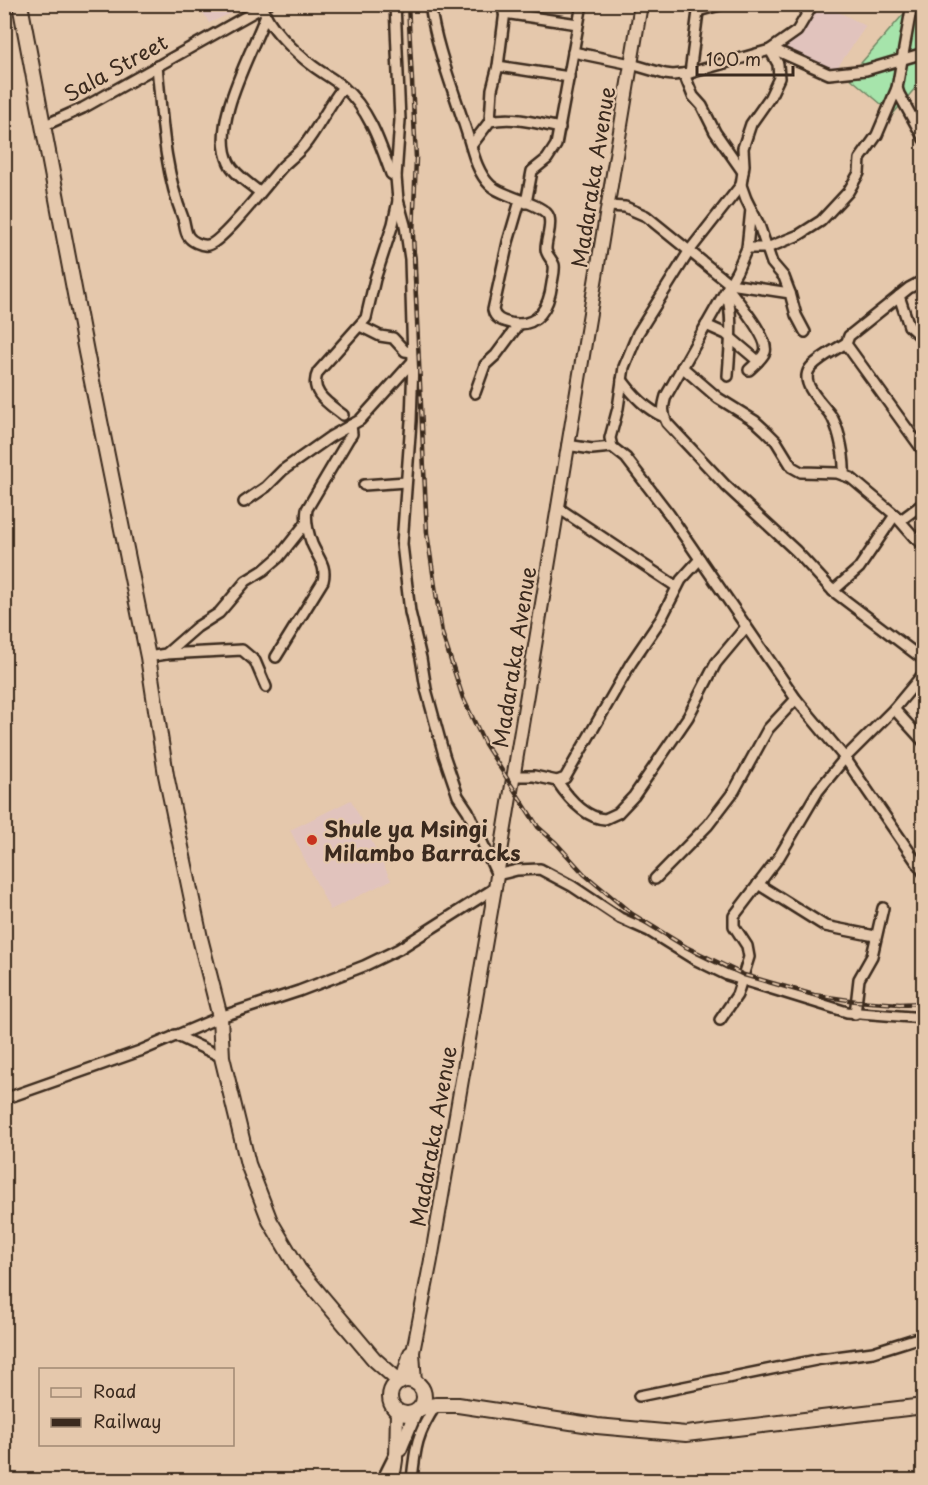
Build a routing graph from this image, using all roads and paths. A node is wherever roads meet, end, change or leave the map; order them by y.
1 (20, 4) edge
2 (395, 4) edge
3 (430, 4) edge
4 (582, 4) edge
5 (640, 4) edge
6 (723, 4) edge
7 (813, 4) edge
8 (912, 4) edge
9 (918, 4) edge
10 (265, 6) edge
11 (699, 8) edge
12 (505, 9) edge
13 (924, 9) edge
14 (265, 17) junction
15 (578, 24) junction
16 (772, 49) junction
17 (573, 52) junction
18 (924, 53) edge
19 (903, 60) junction
20 (631, 64) junction
21 (158, 66) junction
22 (498, 66) junction
23 (687, 74) junction
24 (569, 77) junction
25 (343, 87) junction
26 (897, 87) junction
27 (490, 121) junction
28 (43, 126) junction
29 (560, 128) junction
30 (924, 139) edge
31 (471, 146) junction
32 (743, 172) junction
33 (396, 177) junction
34 (741, 185) junction
35 (259, 192) junction
36 (398, 200) junction
37 (523, 202) junction
38 (608, 206) junction
39 (751, 210) junction
40 (747, 248) junction
41 (767, 248) junction
42 (690, 250) junction
43 (924, 280) edge
44 (728, 288) junction
45 (790, 293) junction
46 (898, 296) junction
47 (519, 324) junction
48 (706, 325) junction
49 (360, 326) junction
50 (805, 332) dead end
51 (731, 338) junction
52 (924, 340) edge
53 (846, 343) junction
54 (412, 357) junction
55 (758, 361) junction
56 (682, 367) junction
57 (749, 370) dead end
58 (728, 376) dead end
59 (622, 380) junction
60 (475, 393) dead end
61 (343, 415) dead end
62 (664, 417) junction
63 (351, 425) junction
64 (567, 445) junction
65 (612, 447) junction
66 (924, 452) edge
67 (844, 475) junction
68 (406, 482) junction
69 (364, 485) dead end
70 (244, 502) dead end
71 (924, 503) edge
72 (556, 507) junction
73 (898, 517) junction
74 (306, 523) junction
75 (924, 545) edge
76 (700, 559) junction
77 (677, 587) junction
78 (833, 591) junction
79 (746, 627) junction
80 (166, 654) junction
81 (148, 657) junction
82 (276, 657) dead end
83 (924, 660) edge
84 (924, 673) edge
85 (266, 687) dead end
86 (796, 699) junction
87 (894, 709) junction
88 (924, 742) edge
89 (844, 758) junction
90 (514, 776) junction
91 (557, 781) junction
92 (924, 873) edge
93 (496, 875) junction
94 (655, 879) dead end
95 (758, 884) junction
96 (495, 888) junction
97 (883, 908) dead end
98 (875, 936) junction
99 (742, 980) junction
100 (855, 1014) junction
101 (220, 1017) junction
102 (924, 1018) edge
103 (720, 1020) dead end
104 (175, 1035) junction
105 (222, 1058) junction
106 (4, 1099) edge
107 (924, 1336) edge
108 (374, 1359) junction
109 (409, 1382) junction
110 (390, 1396) junction
111 (639, 1396) dead end
112 (436, 1405) junction
113 (458, 1405) junction
114 (924, 1406) edge
115 (418, 1409) junction
116 (397, 1411) junction
117 (396, 1456) junction
118 (382, 1480) edge
119 (393, 1480) edge
120 (412, 1480) edge

1 - 28 highway
2 - 33 street
3 - 31 street
4 - 15 street
5 - 20 main road, Madaraka Avenue
6 - 11 street
7 - 16 street
8 - 19 street
9 - 13 street
10 - 14 street
10 - 21 street, Sala Street
11 - 23 street
12 - 15 street
12 - 22 street
14 - 25 street
14 - 35 street
15 - 17 street
16 - 19 street
16 - 23 street
16 - 32 street
17 - 20 street
17 - 24 street
18 - 19 street
19 - 26 street
20 - 23 street
20 - 38 main road, Madaraka Avenue
21 - 28 street, Sala Street
21 - 35 street
22 - 24 street
22 - 27 street
23 - 32 street
24 - 29 street
25 - 33 street
25 - 35 street
26 - 30 street
26 - 41 street
27 - 29 street
27 - 31 street
28 - 81 highway
29 - 37 street
31 - 37 street
32 - 34 street
33 - 36 street
34 - 39 street
34 - 42 street
36 - 49 street
36 - 54 street
37 - 47 street
37 - 47 street
38 - 42 street
38 - 64 main road, Madaraka Avenue
39 - 40 street
39 - 41 street
40 - 41 street
40 - 44 street
41 - 45 street
42 - 44 street
42 - 59 street
43 - 46 street
44 - 45 street
44 - 48 street
44 - 51 street
44 - 55 street
45 - 50 street
46 - 52 street
46 - 53 street
47 - 60 street
48 - 51 street
48 - 56 street
49 - 54 street
49 - 61 street
51 - 55 street
51 - 58 street
53 - 66 street
53 - 67 street
54 - 63 street
54 - 68 street
55 - 57 street
56 - 62 street
56 - 67 street
59 - 62 street
59 - 65 street
62 - 78 street
63 - 70 street
63 - 74 street
64 - 65 street
64 - 72 main road, Madaraka Avenue
65 - 76 street
67 - 73 street
68 - 69 street
68 - 93 street
71 - 73 street
72 - 77 street
72 - 90 main road, Madaraka Avenue
73 - 75 street
73 - 78 street
74 - 80 street
74 - 82 street
76 - 77 street
76 - 79 street
77 - 91 street
78 - 83 street
79 - 86 street
79 - 91 street
80 - 81 street
80 - 85 street
81 - 101 highway
84 - 87 street
86 - 89 street
86 - 94 street
87 - 88 street
87 - 89 street
89 - 92 street
89 - 95 street
90 - 91 street
90 - 93 main road, Madaraka Avenue
93 - 96 main road, Madaraka Avenue
93 - 99 street
95 - 98 street
95 - 99 street
96 - 101 street
96 - 109 main road, Madaraka Avenue
97 - 98 street
98 - 100 street
99 - 100 street
99 - 103 street
100 - 102 street
101 - 104 street
101 - 105 highway
104 - 105 street
104 - 106 street
105 - 108 highway
107 - 111 street
108 - 109 highway
108 - 110 highway
109 - 110 highway
109 - 113 highway
109 - 115 highway
110 - 116 highway
112 - 113 highway
112 - 115 highway
112 - 120 street
113 - 114 highway
115 - 116 highway
115 - 117 main road
116 - 117 main road
117 - 118 street
117 - 119 main road

